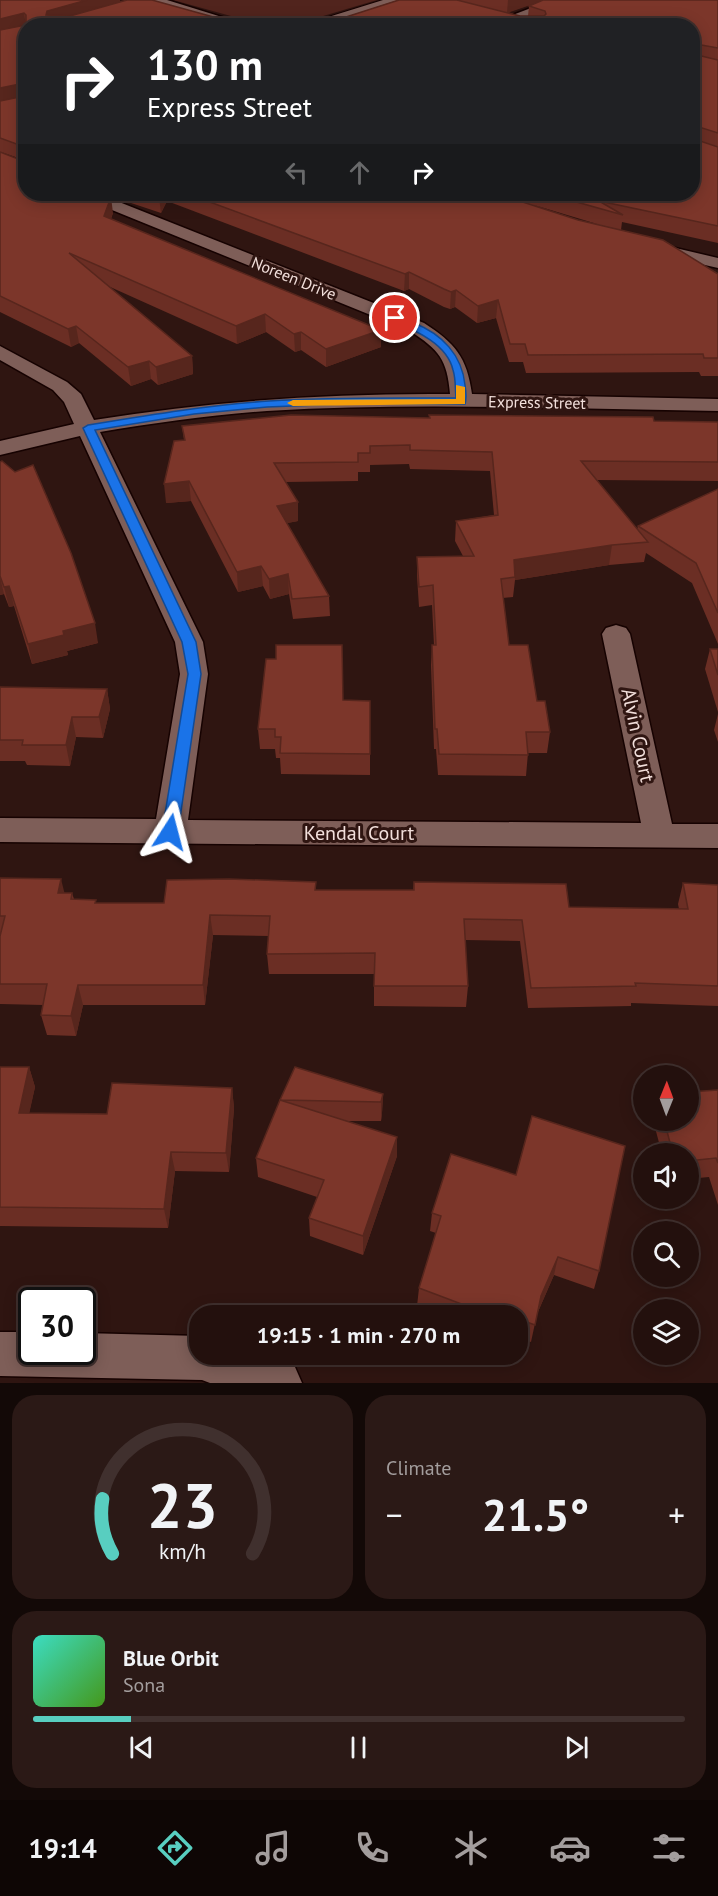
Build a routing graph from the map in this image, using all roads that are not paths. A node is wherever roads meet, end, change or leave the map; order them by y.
1 (397, 0) edge
2 (563, 0) edge
3 (150, 1) edge
4 (215, 18) edge
5 (340, 18) edge
6 (507, 18) edge
7 (103, 201) edge
8 (631, 243) edge
9 (718, 264) edge
10 (0, 352) edge
11 (462, 402) junction
12 (718, 405) edge
13 (88, 428) junction
14 (0, 448) edge
15 (616, 634) dead end
16 (0, 830) edge
17 (170, 832) junction
18 (659, 835) junction
19 (718, 836) edge
20 (0, 1354) edge
21 (279, 1383) edge

1 - 5 street
2 - 6 street
3 - 4 street
7 - 11 street, Noreen Drive
8 - 9 street
10 - 13 street
11 - 12 street, Express Street
11 - 13 street, Express Street
13 - 14 street, Express Street
13 - 17 street
15 - 18 street, Alvin Court
16 - 17 street, Kendal Court
17 - 18 street, Kendal Court
18 - 19 street, Kendal Court
20 - 21 street

